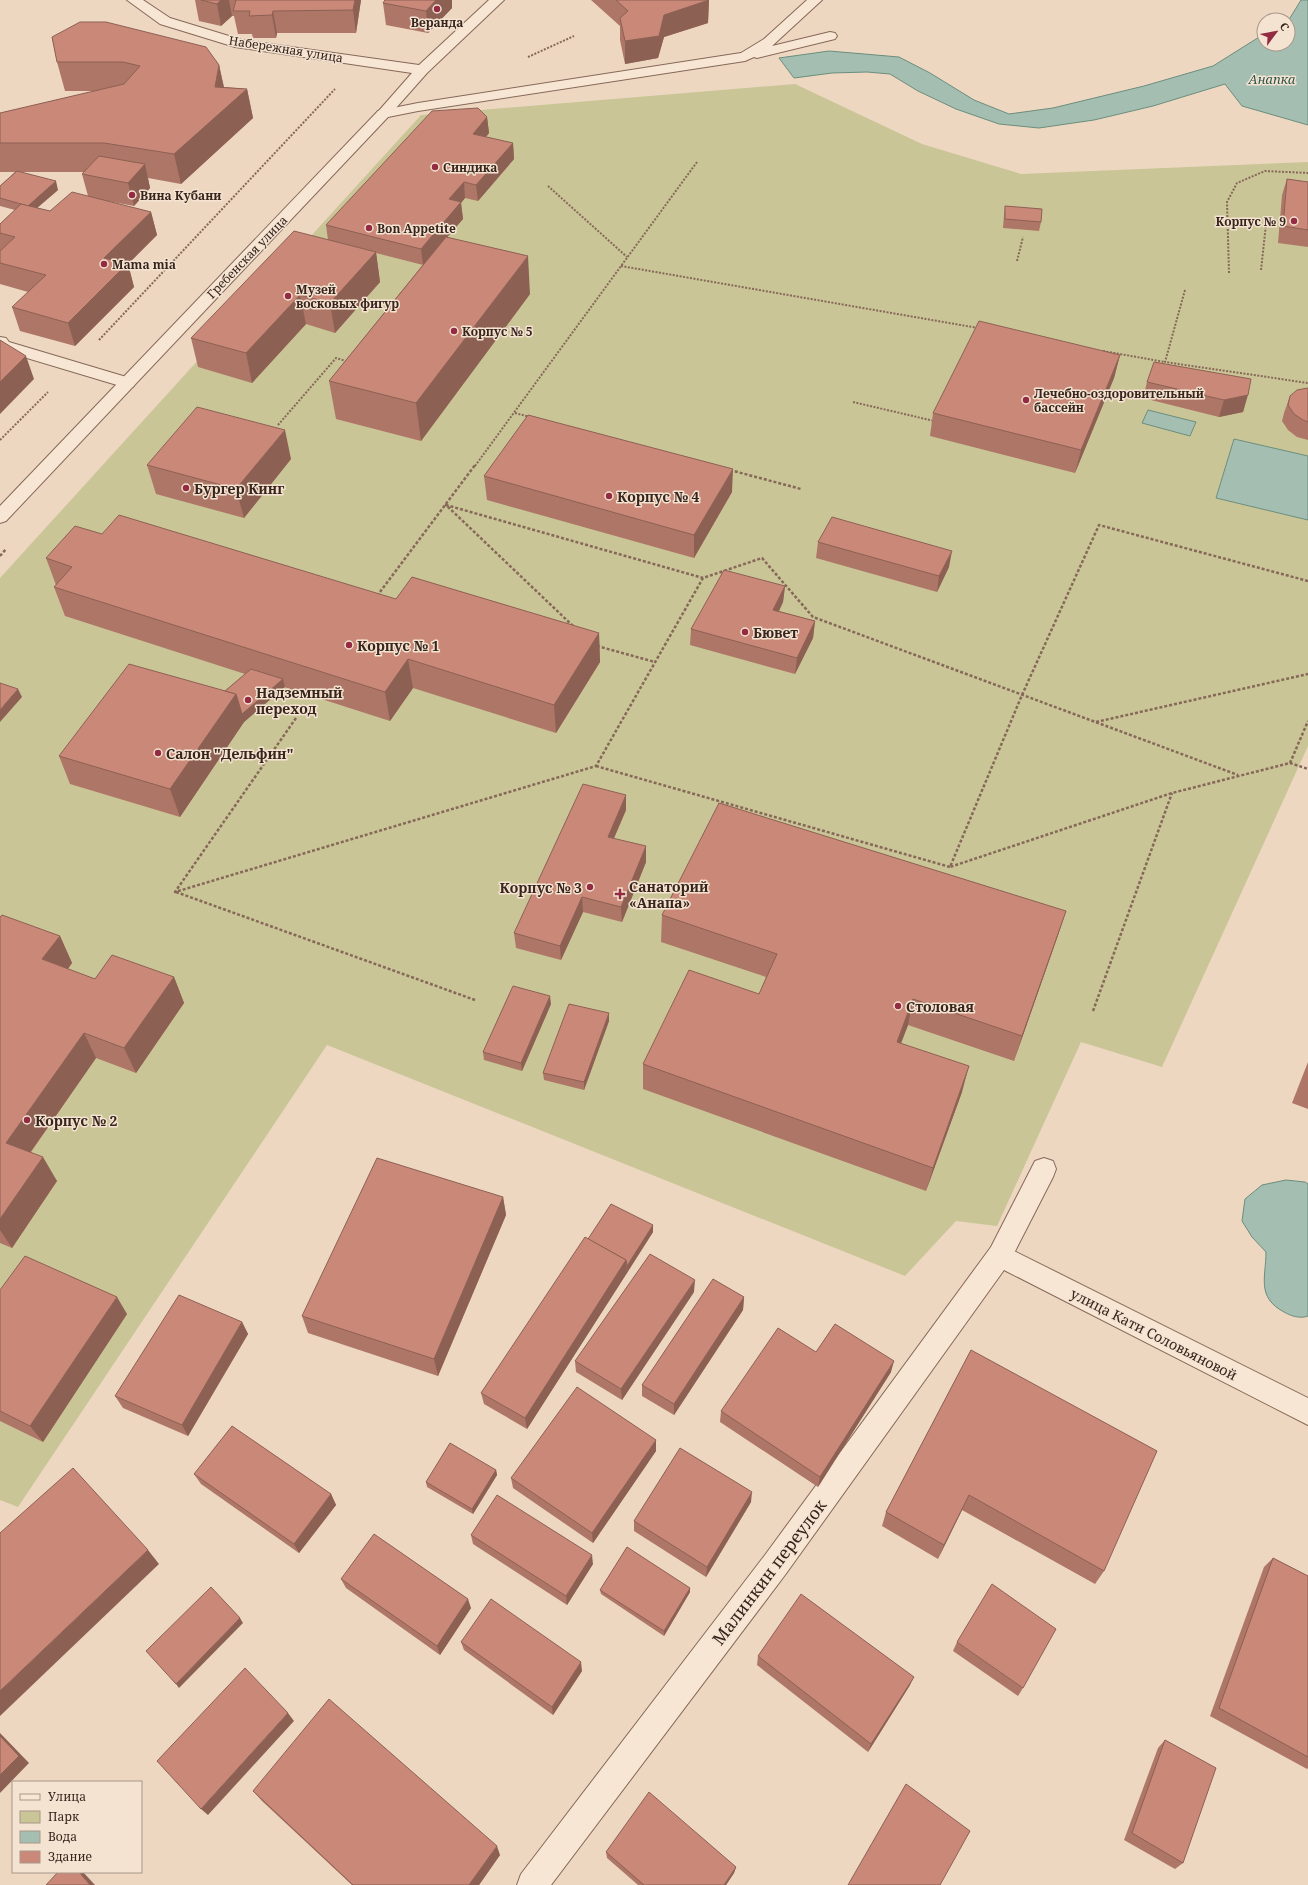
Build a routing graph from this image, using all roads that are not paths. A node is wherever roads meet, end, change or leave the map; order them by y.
1 (134, 0) edge
2 (497, 0) edge
3 (815, 0) edge
4 (830, 36) dead end
5 (745, 57) junction
6 (422, 70) junction
7 (383, 114) junction
8 (0, 342) edge
9 (127, 383) junction
10 (0, 517) edge
11 (1044, 1170) dead end
12 (1000, 1255) junction
13 (1308, 1412) edge
14 (532, 1885) edge

1 - 6 street, Набережная улица
2 - 6 street, Гребенская улица
3 - 5 street
4 - 5 street
5 - 7 street
6 - 7 street, Гребенская улица
7 - 9 street, Гребенская улица
8 - 9 street
9 - 10 street, Гребенская улица
11 - 12 street, Малинкин переулок
12 - 13 street, улица Кати Соловьяновой
12 - 14 street, Малинкин переулок

